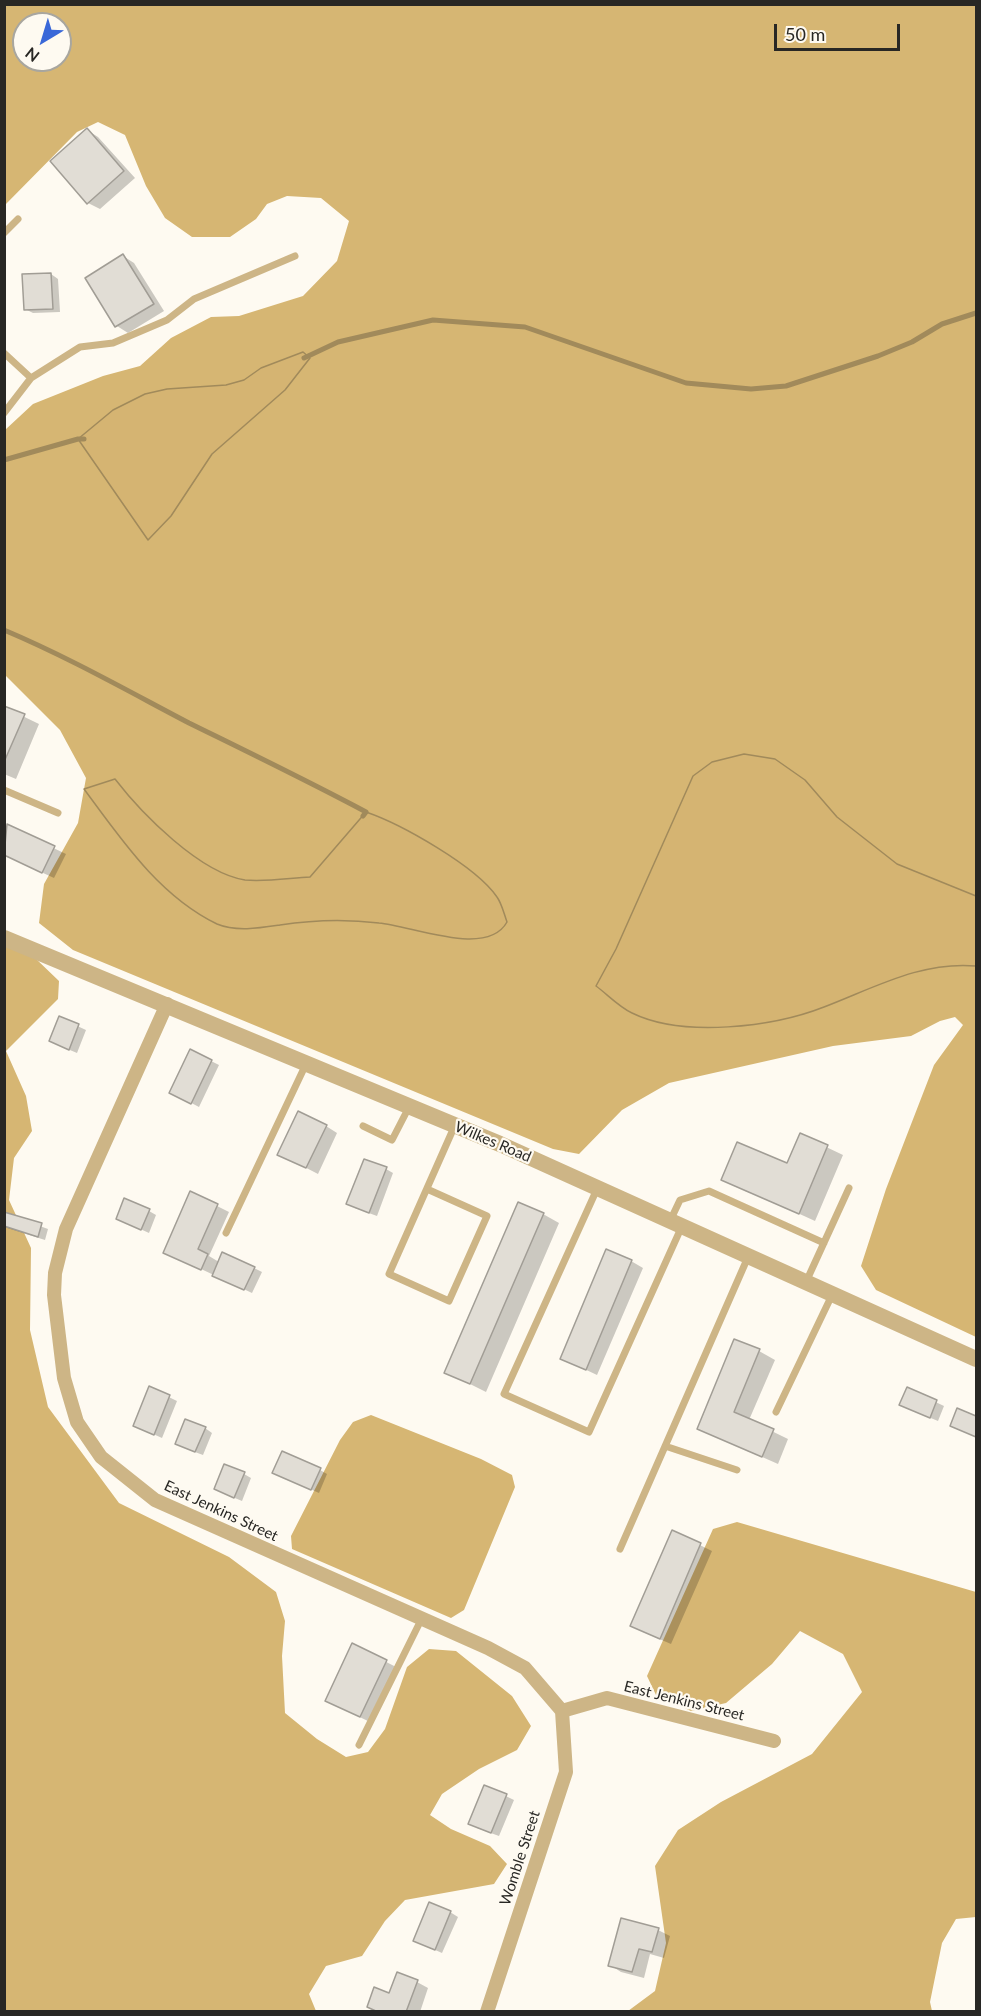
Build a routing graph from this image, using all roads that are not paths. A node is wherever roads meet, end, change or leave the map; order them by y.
1 (18, 219) dead end
2 (4, 233) edge
3 (295, 256) dead end
4 (4, 353) edge
5 (31, 378) junction
6 (4, 413) edge
7 (4, 790) edge
8 (58, 813) dead end
9 (4, 938) edge
10 (167, 1004) junction
11 (307, 1063) junction
12 (409, 1106) junction
13 (455, 1125) junction
14 (363, 1126) dead end
15 (427, 1188) junction
16 (597, 1188) junction
17 (849, 1188) dead end
18 (676, 1223) junction
19 (226, 1233) dead end
20 (824, 1243) junction
21 (749, 1256) junction
22 (806, 1282) junction
23 (832, 1294) junction
24 (976, 1359) edge
25 (776, 1412) dead end
26 (665, 1446) junction
27 (737, 1470) dead end
28 (620, 1549) dead end
29 (422, 1618) junction
30 (562, 1711) junction
31 (774, 1741) dead end
32 (359, 1745) dead end
33 (487, 2012) edge

1 - 2 lane
3 - 5 lane
4 - 5 lane
5 - 6 lane
7 - 8 lane
9 - 10 street, Wilkes Road
10 - 11 street, Wilkes Road
10 - 29 street, East Jenkins Street
11 - 12 street, Wilkes Road
11 - 19 lane
12 - 13 street, Wilkes Road
12 - 14 lane
13 - 15 lane
13 - 16 street, Wilkes Road
15 - 15 lane
16 - 18 street, Wilkes Road
16 - 18 lane
17 - 20 lane
18 - 20 lane
18 - 21 street, Wilkes Road
20 - 22 lane
21 - 22 street, Wilkes Road
21 - 26 lane
22 - 23 street, Wilkes Road
23 - 24 street, Wilkes Road
23 - 25 lane
26 - 27 lane
26 - 28 lane
29 - 30 street, East Jenkins Street
29 - 32 lane
30 - 31 street, East Jenkins Street
30 - 33 street, Womble Street

